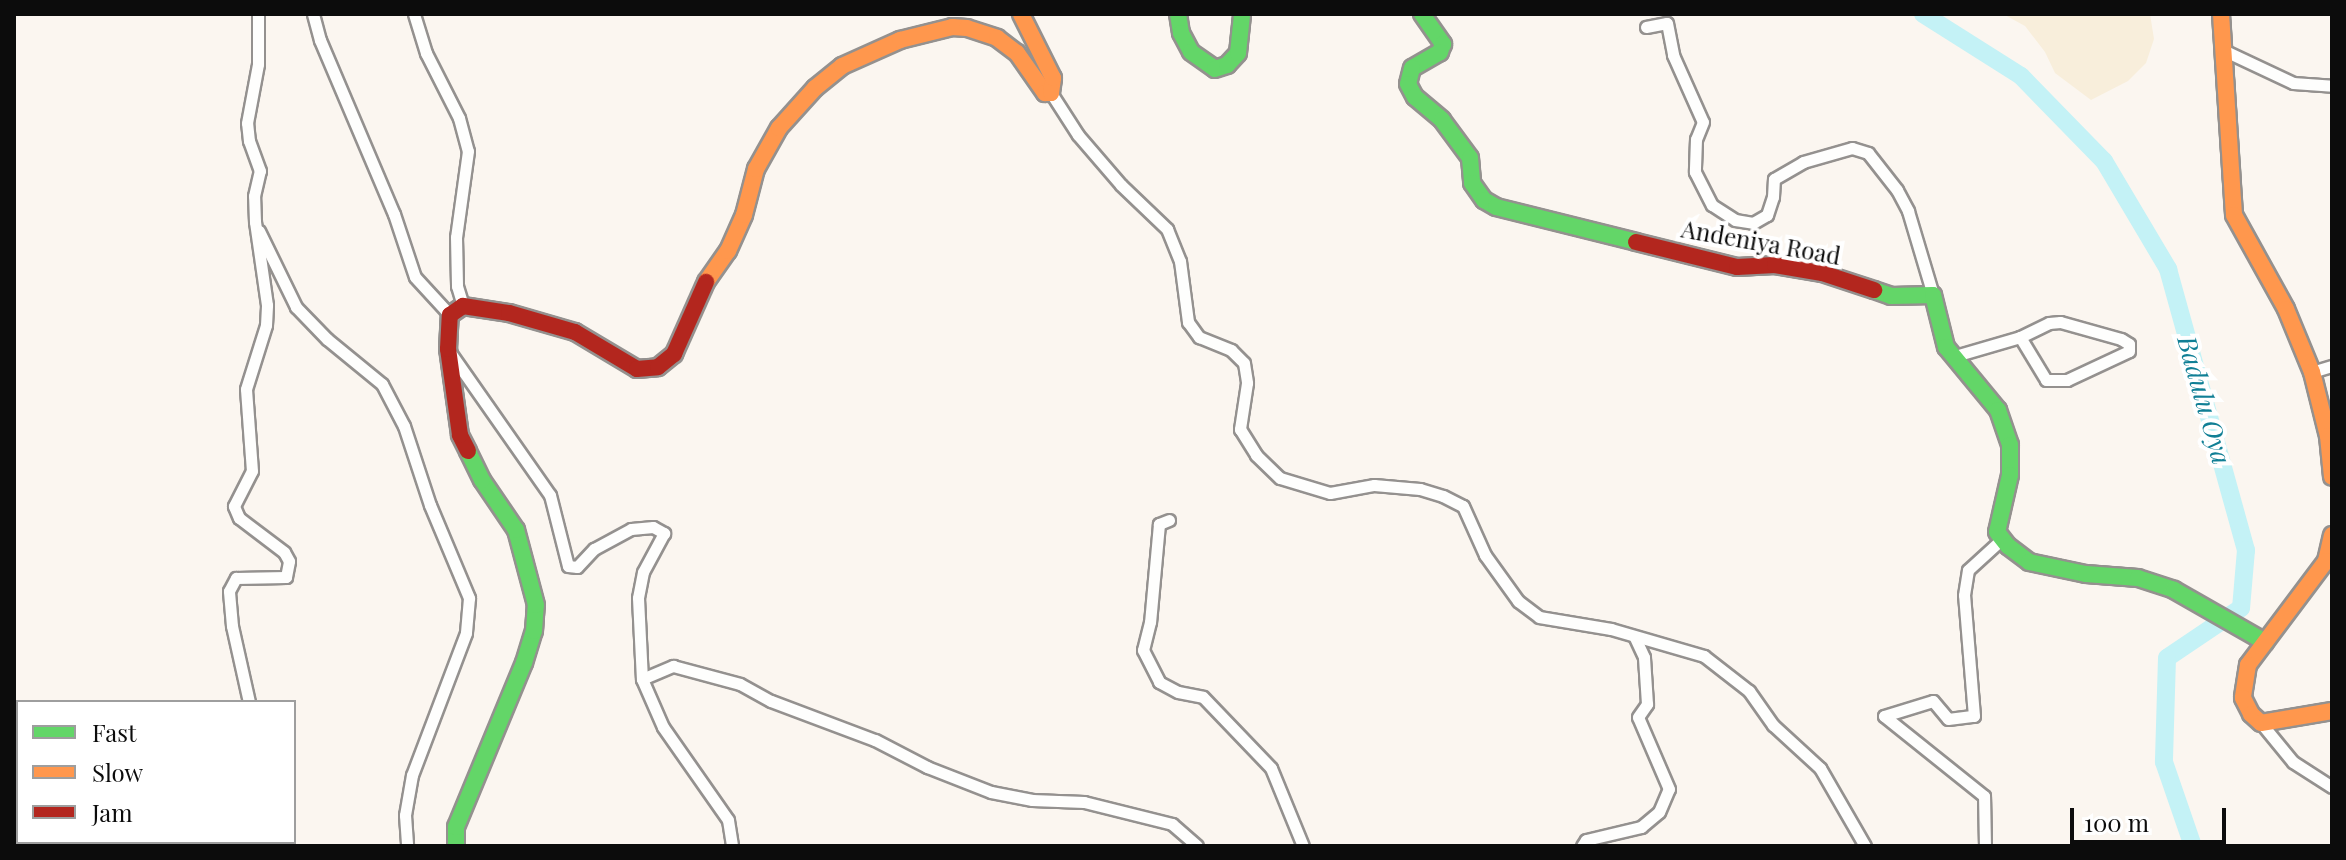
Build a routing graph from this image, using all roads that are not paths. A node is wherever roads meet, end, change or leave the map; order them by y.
1 (258, 14) edge
2 (313, 14) edge
3 (414, 14) edge
4 (1021, 14) edge
5 (1178, 14) edge
6 (1242, 14) edge
7 (1422, 14) edge
8 (2221, 14) edge
9 (1646, 27) dead end
10 (2223, 50) junction
11 (2332, 86) edge
12 (1051, 93) junction
13 (255, 222) junction
14 (1933, 295) junction
15 (456, 310) junction
16 (2020, 337) junction
17 (448, 349) junction
18 (1955, 356) junction
19 (2332, 366) edge
20 (2312, 372) junction
21 (2332, 477) edge
22 (1169, 520) dead end
23 (2332, 535) edge
24 (2002, 539) junction
25 (1635, 638) junction
26 (2265, 642) junction
27 (642, 679) junction
28 (249, 700) edge
29 (2332, 711) edge
30 (2261, 723) junction
31 (2332, 787) edge
32 (1301, 845) edge
33 (407, 846) edge
34 (456, 846) edge
35 (732, 846) edge
36 (1197, 846) edge
37 (1582, 846) edge
38 (1865, 846) edge
39 (1985, 846) edge

1 - 13 street
2 - 15 street
3 - 15 street
4 - 12 street
5 - 6 street
7 - 14 street, Andeniya Road
8 - 10 street
9 - 14 street
10 - 11 street
10 - 20 street
12 - 15 street
12 - 25 street
13 - 28 street
13 - 33 street
14 - 18 street
15 - 17 street
16 - 16 street
16 - 18 street
17 - 27 street
17 - 34 street
18 - 24 street
19 - 20 street
20 - 21 street
22 - 32 street
23 - 26 street
24 - 26 street
24 - 39 street
25 - 37 street
25 - 38 street
26 - 30 street
27 - 35 street
27 - 36 street
29 - 30 street
30 - 31 street

